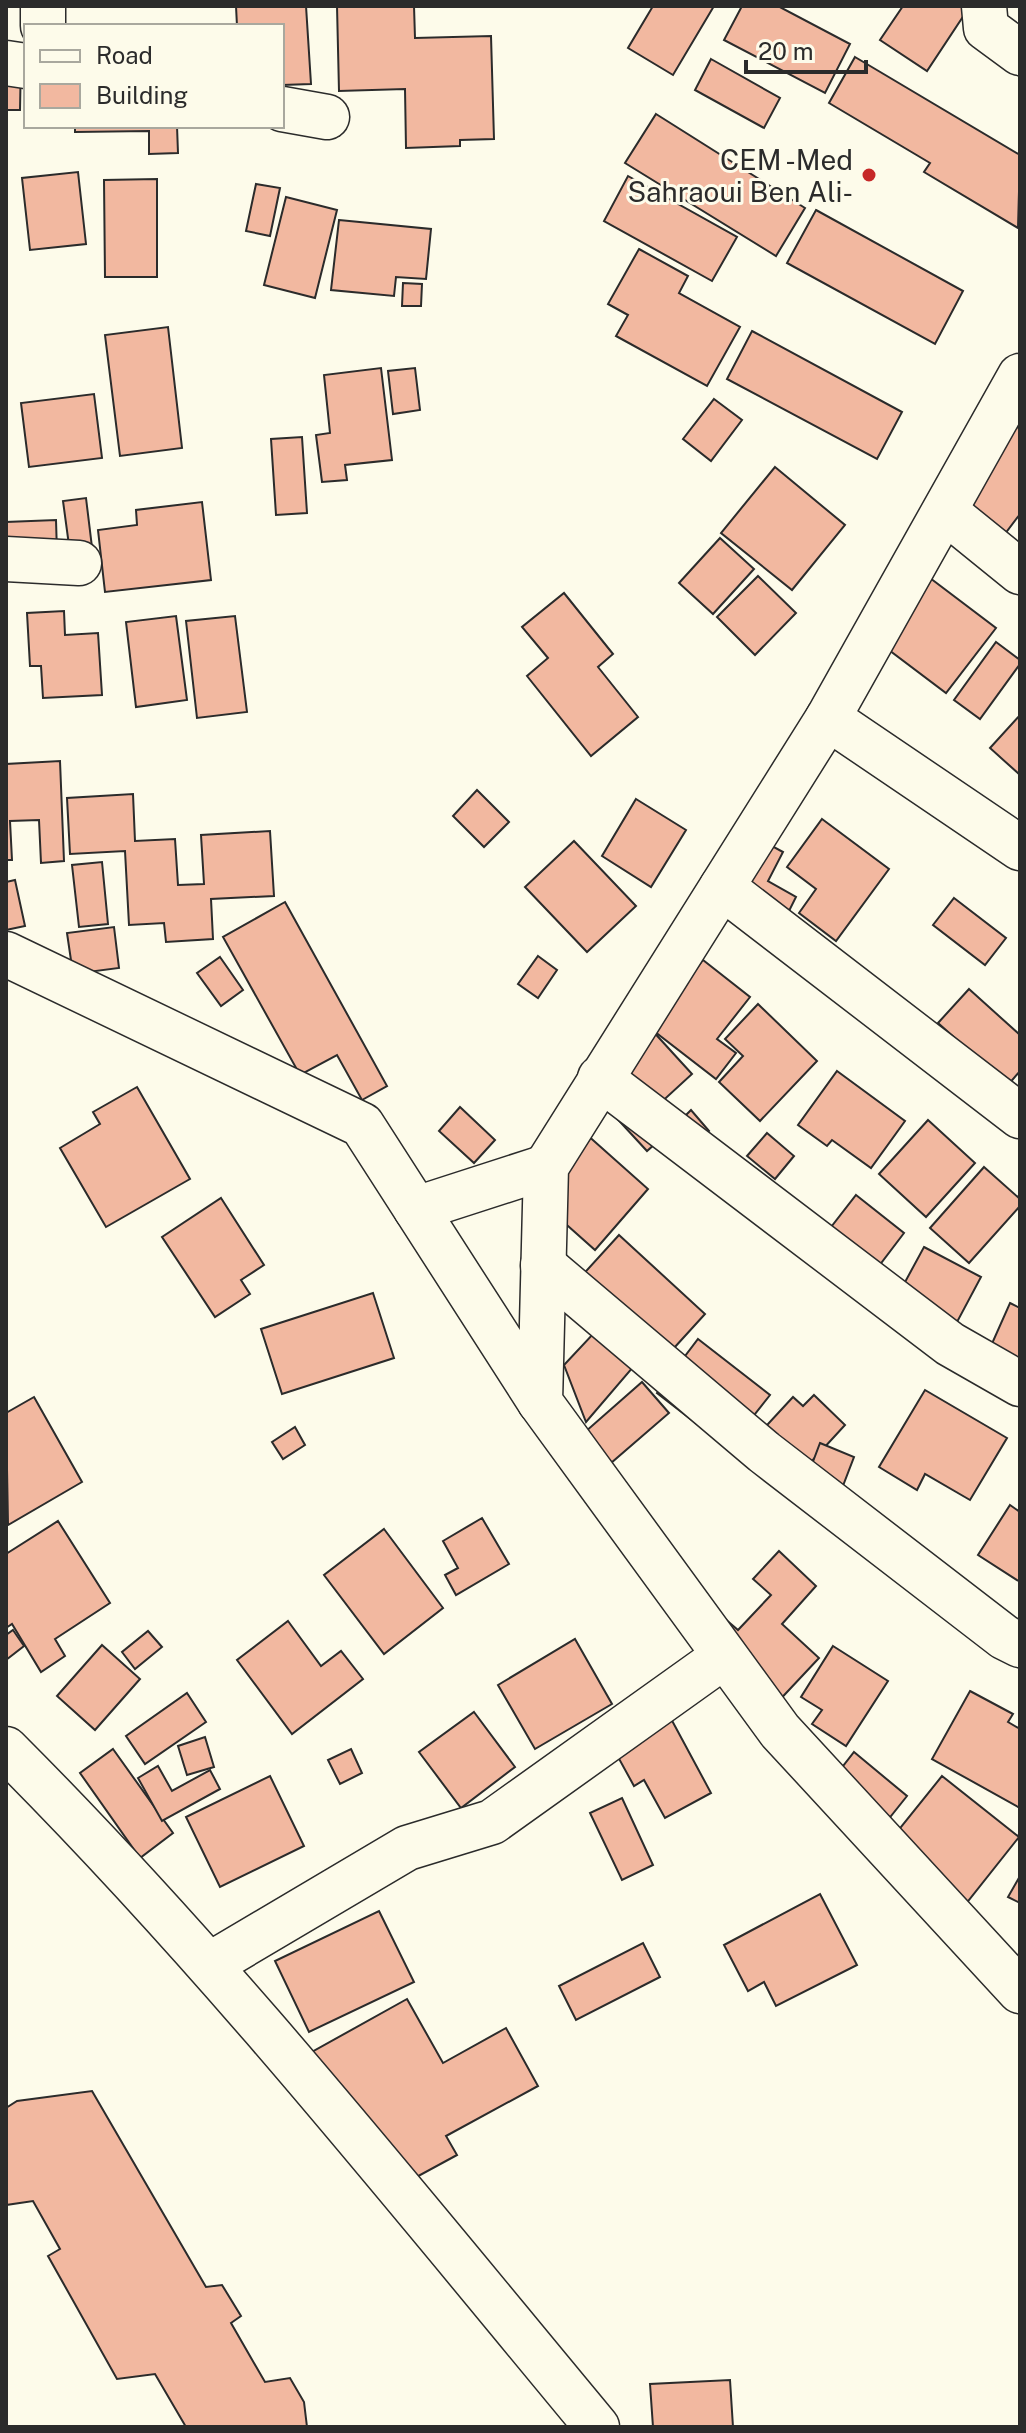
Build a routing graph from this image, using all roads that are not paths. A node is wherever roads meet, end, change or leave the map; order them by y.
1 (984, 6) edge
2 (1020, 53) edge
3 (284, 109) edge
4 (327, 117) dead end
5 (1020, 376) edge
6 (946, 512) junction
7 (6, 559) edge
8 (79, 563) dead end
9 (1020, 572) edge
10 (828, 718) junction
11 (1020, 848) edge
12 (722, 887) junction
13 (6, 954) edge
14 (600, 1078) junction
15 (1020, 1116) edge
16 (546, 1167) junction
17 (416, 1209) junction
18 (543, 1265) junction
19 (1020, 1384) edge
20 (540, 1402) junction
21 (1020, 1645) edge
22 (723, 1657) junction
23 (6, 1749) edge
24 (211, 1964) junction
25 (1020, 1991) edge
26 (597, 2427) edge

1 - 2 street
3 - 4 street
5 - 6 street
6 - 9 street
6 - 10 street
7 - 8 street
10 - 11 street
10 - 12 street
12 - 14 street
12 - 15 street
13 - 17 street
14 - 16 street
14 - 19 street
16 - 17 street
16 - 18 street
17 - 20 street
18 - 20 street
18 - 21 street
20 - 22 street
22 - 24 street
22 - 25 street
23 - 24 street
24 - 26 street

